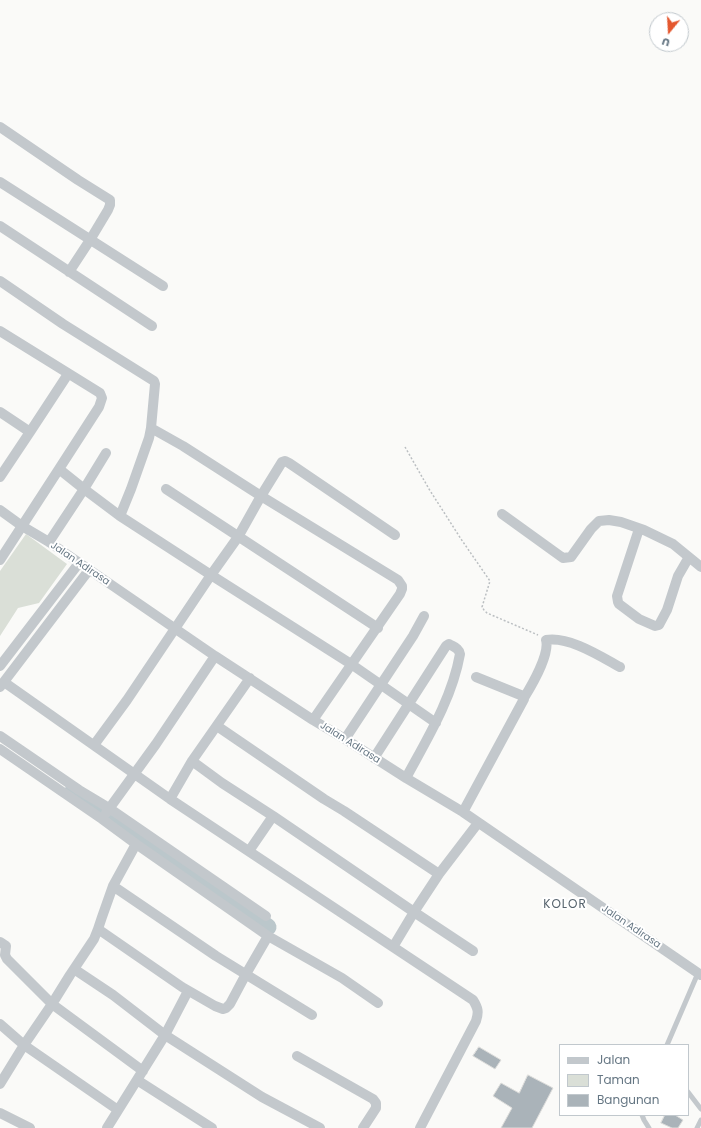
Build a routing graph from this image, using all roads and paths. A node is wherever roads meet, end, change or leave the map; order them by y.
1 (0, 127) edge
2 (0, 182) edge
3 (0, 226) edge
4 (90, 240) junction
5 (69, 272) junction
6 (0, 281) edge
7 (163, 286) dead end
8 (152, 326) dead end
9 (0, 331) edge
10 (68, 374) junction
11 (0, 412) edge
12 (151, 428) junction
13 (30, 432) junction
14 (405, 447) dead end
15 (106, 453) dead end
16 (59, 468) junction
17 (0, 477) edge
18 (84, 489) junction
19 (166, 489) dead end
20 (261, 496) junction
21 (0, 510) edge
22 (502, 514) dead end
23 (120, 516) junction
24 (22, 526) junction
25 (639, 529) junction
26 (395, 535) dead end
27 (238, 537) junction
28 (49, 542) junction
29 (689, 557) junction
30 (0, 560) edge
31 (79, 563) junction
32 (701, 567) edge
33 (89, 570) junction
34 (210, 575) junction
35 (424, 616) dead end
36 (176, 628) junction
37 (378, 628) junction
38 (546, 640) junction
39 (215, 656) junction
40 (351, 664) junction
41 (0, 666) edge
42 (620, 667) dead end
43 (476, 677) dead end
44 (250, 678) junction
45 (2, 684) edge
46 (381, 685) junction
47 (524, 698) junction
48 (408, 704) junction
49 (313, 720) junction
50 (436, 723) junction
51 (217, 726) junction
52 (0, 736) edge
53 (345, 739) junction
54 (94, 745) junction
55 (0, 749) edge
56 (374, 758) junction
57 (192, 761) junction
58 (134, 774) junction
59 (406, 778) junction
60 (170, 799) junction
61 (109, 808) junction
62 (462, 812) junction
63 (273, 816) junction
64 (102, 818) junction
65 (478, 823) junction
66 (136, 844) junction
67 (249, 851) junction
68 (439, 874) junction
69 (113, 886) junction
70 (414, 912) junction
71 (266, 916) dead end
72 (98, 929) junction
73 (268, 936) junction
74 (0, 942) edge
75 (393, 947) junction
76 (473, 951) dead end
77 (74, 969) junction
78 (700, 972) edge
79 (246, 974) junction
80 (188, 991) junction
81 (378, 1003) dead end
82 (52, 1004) junction
83 (312, 1015) dead end
84 (0, 1024) edge
85 (165, 1035) junction
86 (667, 1044) edge
87 (24, 1045) junction
88 (297, 1056) dead end
89 (143, 1071) junction
90 (137, 1080) junction
91 (0, 1084) edge
92 (689, 1093) edge
93 (701, 1109) edge
94 (118, 1110) junction
95 (0, 1113) edge
96 (642, 1116) edge
97 (701, 1120) edge
98 (111, 1126) edge
99 (30, 1128) edge
100 (212, 1128) edge
101 (320, 1128) edge
102 (363, 1128) edge
103 (420, 1128) edge
104 (649, 1128) edge
105 (697, 1128) edge

1 - 4 street
2 - 4 street
3 - 5 street
4 - 5 street
4 - 7 street
5 - 8 street
6 - 12 street
9 - 10 street
10 - 13 street
10 - 16 street
11 - 13 street
12 - 20 street
12 - 23 street
13 - 17 street
14 - 38 path
15 - 18 street
16 - 18 street
16 - 24 street
18 - 23 street
18 - 28 street
19 - 27 street
20 - 26 street
20 - 27 street
20 - 37 street
21 - 24 street, Jalan Adirasa
22 - 25 street
23 - 34 street
24 - 28 street, Jalan Adirasa
24 - 30 street
25 - 29 street
25 - 29 street
27 - 34 street
27 - 37 street
28 - 31 street, Jalan Adirasa
29 - 32 street
31 - 33 street, Jalan Adirasa
31 - 41 street
33 - 36 street, Jalan Adirasa
33 - 45 street
34 - 36 street
34 - 40 street
35 - 46 street
36 - 39 street, Jalan Adirasa
36 - 54 street
37 - 40 street
38 - 42 street
38 - 47 street
39 - 44 street, Jalan Adirasa
39 - 58 street
40 - 46 street
40 - 49 street
43 - 47 street
44 - 49 street, Jalan Adirasa
44 - 51 street
45 - 54 street
46 - 48 street
46 - 53 street
47 - 62 street
48 - 50 street
48 - 50 street
48 - 56 street
49 - 53 street, Jalan Adirasa
50 - 59 street
51 - 57 street
51 - 68 street
52 - 61 street
53 - 56 street, Jalan Adirasa
54 - 58 street
55 - 64 street
56 - 59 street, Jalan Adirasa
57 - 60 street
57 - 63 street
58 - 60 street
58 - 61 street
59 - 62 street, Jalan Adirasa
60 - 67 street
61 - 64 street
61 - 71 street
62 - 65 street, Jalan Adirasa
63 - 67 street
63 - 70 street
64 - 66 street
65 - 68 street
65 - 78 street, Jalan Adirasa
66 - 69 street
66 - 73 street
67 - 75 street
68 - 70 street
69 - 72 street
69 - 79 street
70 - 75 street
70 - 76 street
72 - 77 street
72 - 80 street
73 - 79 street
73 - 81 street
74 - 82 street
75 - 103 street
77 - 82 street
77 - 85 street
78 - 86 lane
79 - 80 street
79 - 83 street
80 - 85 street
82 - 87 street
82 - 89 street
84 - 87 street
85 - 89 street
85 - 101 street
87 - 91 street
87 - 94 street
88 - 102 street
89 - 90 street
90 - 94 street
90 - 100 street
92 - 93 lane
94 - 98 street
95 - 99 street
96 - 104 lane
97 - 105 lane

